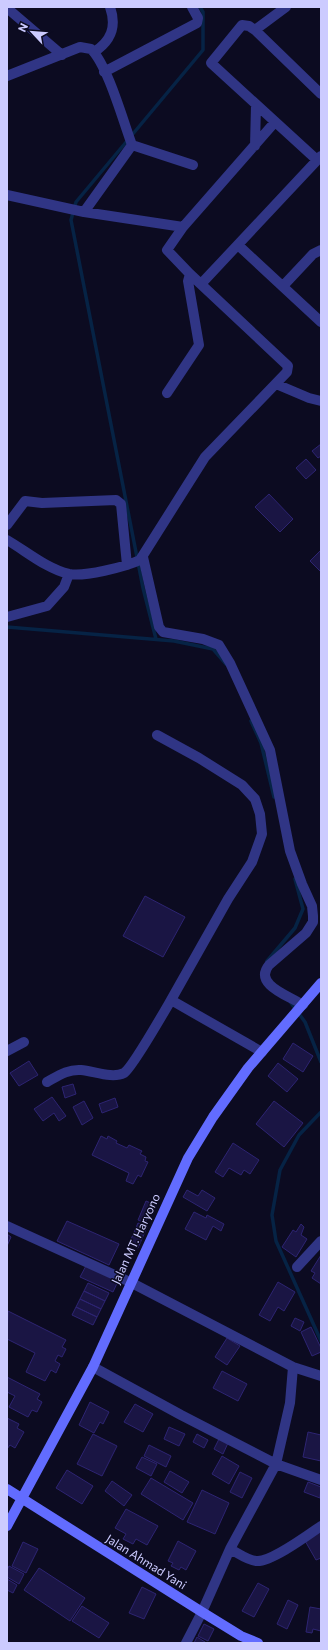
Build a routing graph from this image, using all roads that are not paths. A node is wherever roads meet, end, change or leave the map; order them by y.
1 (110, 7) edge
2 (192, 7) edge
3 (286, 7) edge
4 (7, 8) edge
5 (255, 30) junction
6 (94, 52) junction
7 (62, 55) junction
8 (104, 72) junction
9 (7, 76) edge
10 (321, 94) edge
11 (256, 105) junction
12 (275, 122) junction
13 (131, 141) junction
14 (255, 146) junction
15 (319, 158) edge
16 (193, 165) dead end
17 (7, 196) edge
18 (76, 211) junction
19 (183, 227) junction
20 (238, 245) junction
21 (321, 250) edge
22 (190, 274) junction
23 (201, 284) junction
24 (283, 286) junction
25 (321, 322) edge
26 (276, 384) junction
27 (167, 393) dead end
28 (321, 401) edge
29 (7, 525) edge
30 (7, 540) edge
31 (136, 562) junction
32 (69, 574) junction
33 (7, 617) edge
34 (157, 735) dead end
35 (321, 983) edge
36 (171, 1000) junction
37 (303, 1005) junction
38 (24, 1042) dead end
39 (7, 1051) edge
40 (262, 1052) junction
41 (47, 1082) dead end
42 (7, 1226) edge
43 (321, 1241) edge
44 (297, 1267) dead end
45 (130, 1282) junction
46 (93, 1367) junction
47 (293, 1367) junction
48 (321, 1376) edge
49 (276, 1464) junction
50 (321, 1480) edge
51 (7, 1489) edge
52 (23, 1498) junction
53 (7, 1526) edge
54 (321, 1526) edge
55 (230, 1549) junction
56 (202, 1612) junction
57 (186, 1643) edge
58 (258, 1643) edge

1 - 6 street
2 - 8 street
3 - 5 street
4 - 7 street
5 - 10 street
5 - 11 street
6 - 7 street
6 - 8 street
7 - 9 street
8 - 13 street
11 - 12 street
11 - 14 street
12 - 14 street
12 - 15 street
13 - 16 street
13 - 18 street
14 - 19 street
15 - 20 street
17 - 18 street
18 - 19 street
19 - 22 street
20 - 23 street
20 - 24 street
21 - 24 street
22 - 23 street
22 - 27 street
23 - 26 street
24 - 25 street
26 - 28 street
26 - 31 street
29 - 31 street
30 - 32 street
31 - 32 street
31 - 37 street
32 - 33 street
34 - 36 street
35 - 37 street, Jalan MT. Haryono
36 - 40 street
36 - 41 street
37 - 40 street, Jalan MT. Haryono
38 - 39 street
40 - 45 street, Jalan MT. Haryono
42 - 45 street
43 - 44 street
45 - 46 street, Jalan MT. Haryono
45 - 47 street
46 - 49 street
46 - 52 street, Jalan MT. Haryono
47 - 48 street
47 - 49 street
49 - 50 street
49 - 55 street
51 - 52 street, Jalan Ahmad Yani
52 - 53 street, Jalan MT. Haryono
52 - 56 street, Jalan Ahmad Yani
54 - 55 street
55 - 56 street
56 - 57 street
56 - 58 street, Jalan Ahmad Yani

